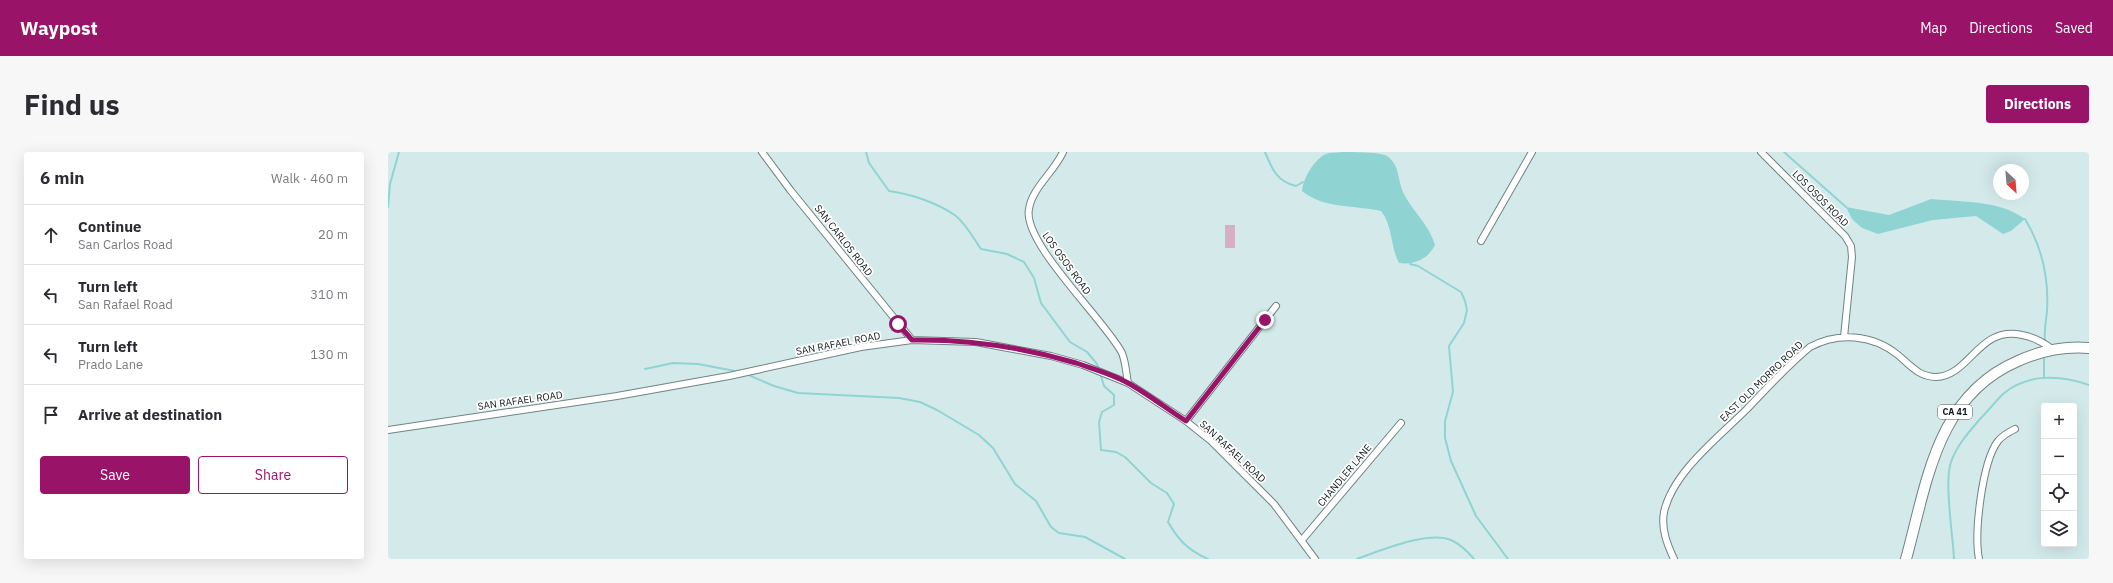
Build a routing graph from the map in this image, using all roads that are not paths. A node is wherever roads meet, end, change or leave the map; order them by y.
1 (762, 152) edge
2 (1063, 152) edge
3 (1532, 152) edge
4 (1761, 152) edge
5 (1481, 241) dead end
6 (1276, 306) dead end
7 (1844, 337) junction
8 (912, 340) junction
9 (2089, 348) edge
10 (2052, 349) junction
11 (1128, 383) junction
12 (1186, 421) junction
13 (1401, 423) dead end
14 (2015, 429) dead end
15 (388, 430) edge
16 (1302, 540) junction
17 (1315, 559) edge
18 (1674, 559) edge
19 (1906, 559) edge
20 (1979, 559) edge

1 - 8 street, SAN CARLOS ROAD
2 - 11 street, LOS OSOS ROAD
3 - 5 street
4 - 7 street, LOS OSOS ROAD
6 - 12 street
7 - 10 street, EAST OLD MORRO ROAD
7 - 18 street, EAST OLD MORRO ROAD
8 - 11 street, SAN RAFAEL ROAD
8 - 15 street, SAN RAFAEL ROAD
9 - 10 main road, CA 41 / CA 41
10 - 19 main road, CA 41 / CA 41
11 - 12 street, SAN RAFAEL ROAD
12 - 16 street, SAN RAFAEL ROAD
13 - 16 street, CHANDLER LANE
14 - 20 street
16 - 17 street, SAN RAFAEL ROAD

